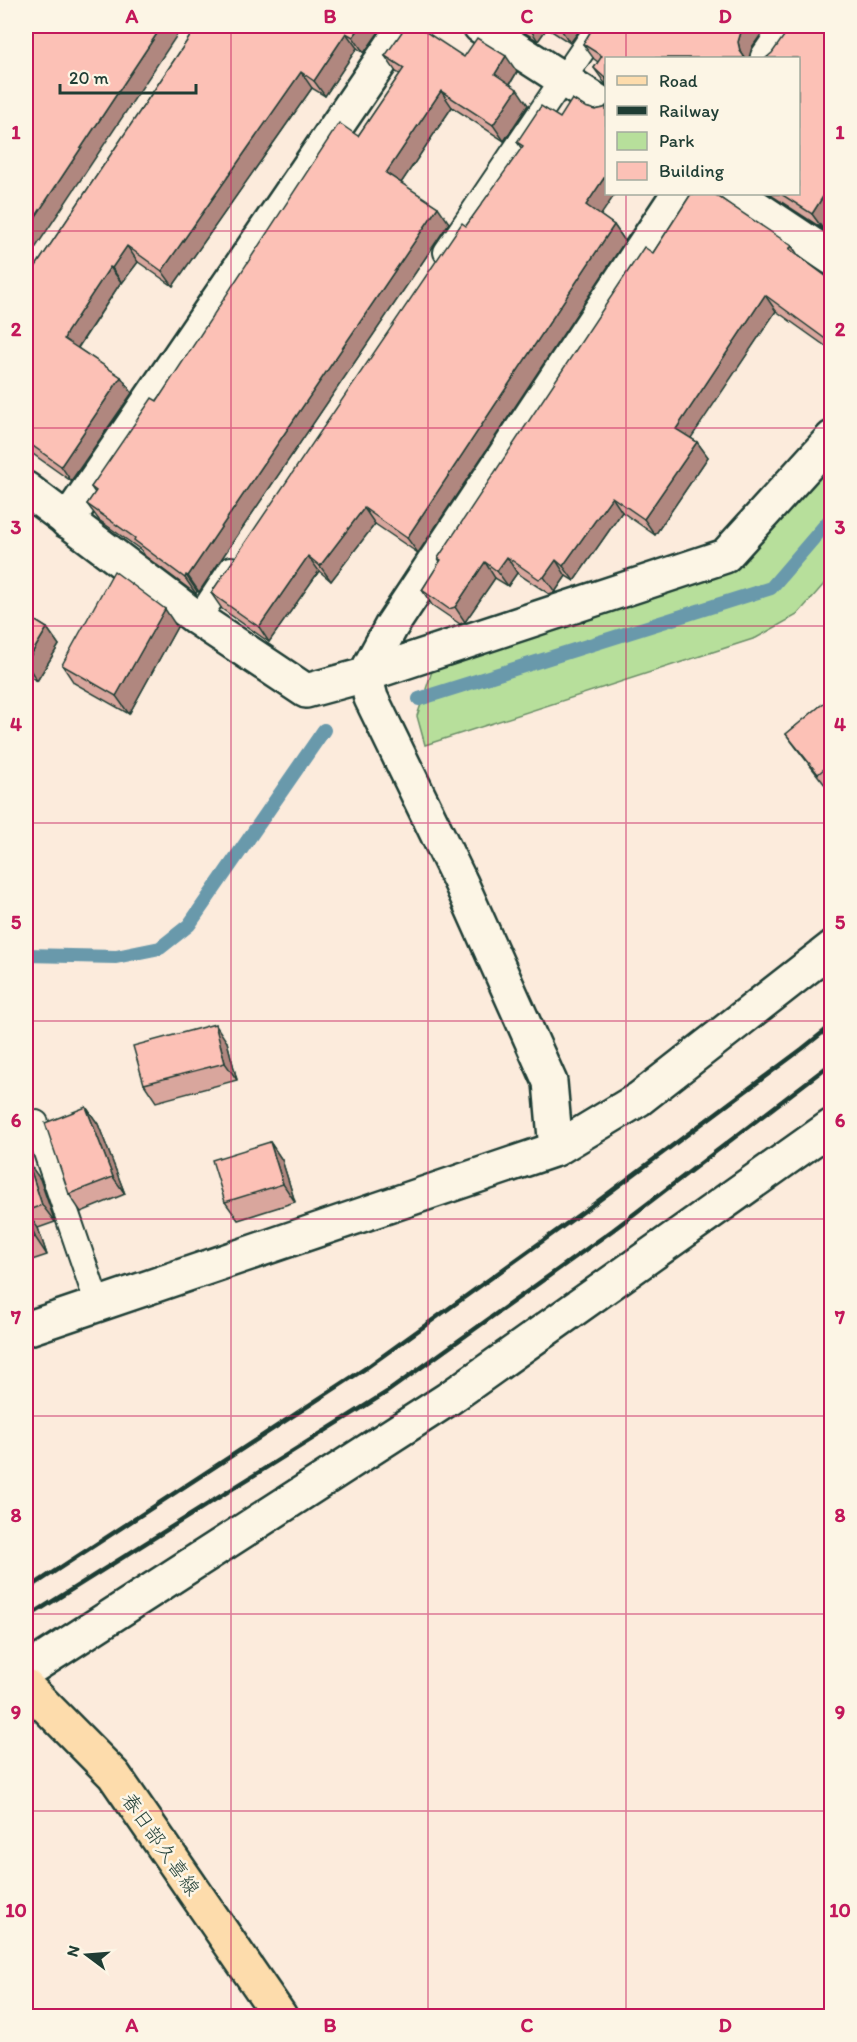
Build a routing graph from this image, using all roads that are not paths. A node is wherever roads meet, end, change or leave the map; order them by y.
1 (405, 26) edge
2 (480, 26) edge
3 (599, 26) edge
4 (789, 26) edge
5 (768, 57) edge
6 (564, 79) junction
7 (605, 106) edge
8 (677, 195) edge
9 (737, 195) edge
10 (831, 258) edge
11 (431, 275) edge
12 (831, 438) edge
13 (26, 489) edge
14 (67, 521) junction
15 (244, 550) edge
16 (198, 619) junction
17 (365, 675) junction
18 (831, 948) edge
19 (36, 1123) dead end
20 (831, 1126) edge
21 (556, 1149) junction
22 (98, 1305) junction
23 (26, 1329) edge
24 (26, 1671) edge
25 (26, 1686) edge
26 (280, 2016) edge

1 - 14 street
2 - 6 street
3 - 6 lane
4 - 5 street
6 - 7 street
6 - 11 lane
8 - 17 street
9 - 10 street
12 - 17 street
13 - 14 street
14 - 16 street
15 - 16 lane
16 - 17 street
17 - 21 street
18 - 21 street
19 - 22 lane
20 - 24 street
21 - 22 street
22 - 23 street
25 - 26 main road, 春日部久喜線

